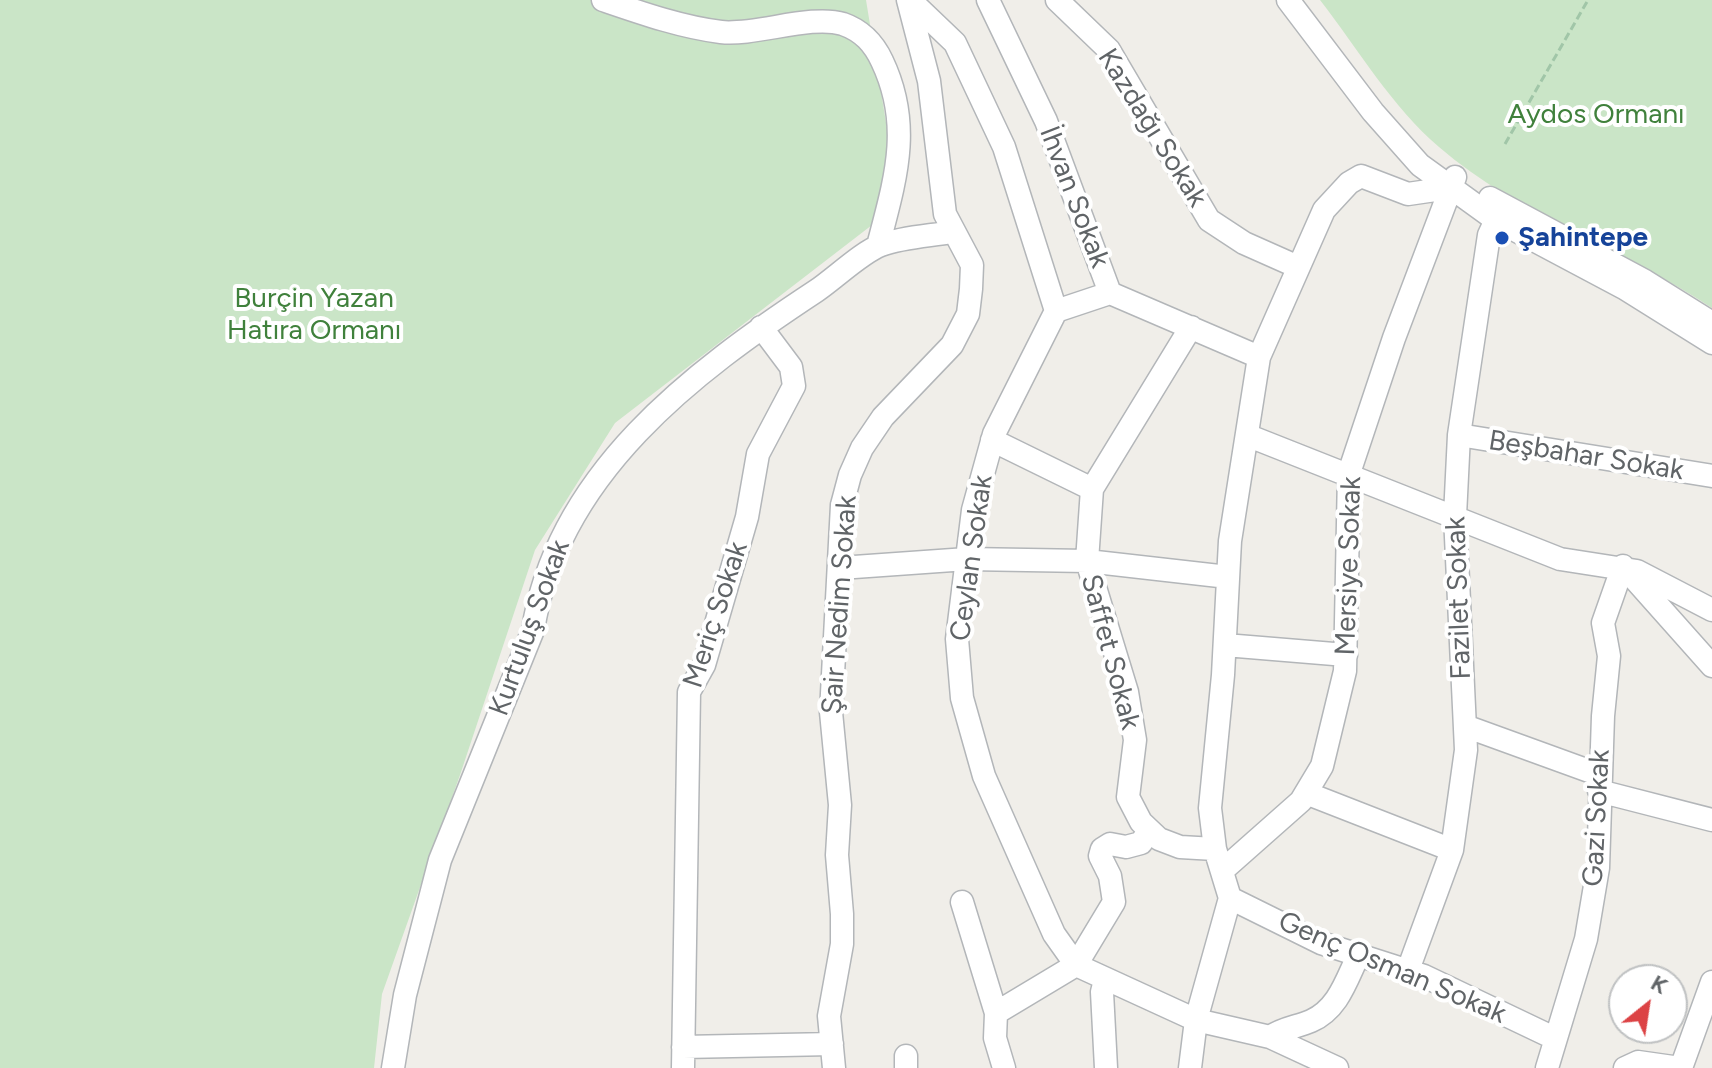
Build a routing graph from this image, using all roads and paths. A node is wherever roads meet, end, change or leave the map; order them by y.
1 (603, 0) edge
2 (909, 0) edge
3 (988, 0) edge
4 (1057, 0) edge
5 (1288, 0) edge
6 (1306, 0) edge
7 (1588, 0) edge
8 (1505, 144) dead end
9 (1452, 182) junction
10 (1499, 213) junction
11 (952, 232) junction
12 (878, 246) junction
13 (1298, 267) junction
14 (1110, 293) junction
15 (1056, 311) junction
16 (1712, 323) edge
17 (761, 327) junction
18 (1191, 327) junction
19 (1712, 343) edge
20 (1259, 357) junction
21 (1459, 435) junction
22 (1249, 436) junction
23 (992, 440) junction
24 (1349, 473) junction
25 (1712, 476) edge
26 (1092, 489) junction
27 (1455, 516) junction
28 (967, 559) junction
29 (1087, 561) junction
30 (1623, 566) junction
31 (840, 568) junction
32 (1228, 577) junction
33 (1712, 610) edge
34 (1225, 645) junction
35 (1346, 655) junction
36 (1712, 666) edge
37 (1465, 726) junction
38 (1600, 783) junction
39 (1306, 793) junction
40 (1712, 820) edge
41 (1148, 832) junction
42 (1215, 849) junction
43 (1452, 850) junction
44 (1223, 870) junction
45 (1230, 898) junction
46 (962, 902) dead end
47 (1358, 956) junction
48 (1076, 965) junction
49 (1408, 970) junction
50 (1105, 980) junction
51 (1712, 982) edge
52 (996, 1013) junction
53 (1196, 1020) junction
54 (1270, 1037) junction
55 (1554, 1038) junction
56 (832, 1044) junction
57 (683, 1058) edge
58 (393, 1068) edge
59 (834, 1068) edge
60 (1004, 1068) edge
61 (1106, 1068) edge
62 (1190, 1068) edge
63 (1337, 1068) edge
64 (1547, 1068) edge
65 (1625, 1068) edge
66 (1680, 1068) edge

1 - 12 street
2 - 11 street, Şair Nedim Sokak
2 - 15 street
3 - 14 street, İhvan Sokak
4 - 13 street, Kazdağı Sokak
5 - 9 street
6 - 9 street
7 - 8 path
9 - 10 street
9 - 13 street
9 - 24 street, Mersiye Sokak
10 - 16 street
10 - 19 street
10 - 21 street, Fazilet Sokak
11 - 12 street, Kurtuluş Sokak
11 - 31 street, Şair Nedim Sokak
12 - 17 street, Kurtuluş Sokak
13 - 20 street
14 - 15 street
14 - 18 street, İhvan Sokak
15 - 23 street, Ceylan Sokak
17 - 57 street, Meriç Sokak
17 - 58 street, Kurtuluş Sokak
18 - 20 street, İhvan Sokak
18 - 26 street, Saffet Sokak
20 - 22 street
21 - 25 street, Beşbahar Sokak
21 - 27 street, Fazilet Sokak
22 - 24 street
22 - 32 street
23 - 26 street
23 - 28 street, Ceylan Sokak
24 - 27 street
24 - 35 street, Mersiye Sokak
26 - 29 street, Saffet Sokak
27 - 30 street
27 - 37 street, Fazilet Sokak
28 - 29 street
28 - 31 street
28 - 48 street, Ceylan Sokak
29 - 32 street
29 - 41 street, Saffet Sokak
30 - 33 street
30 - 36 street
30 - 38 street, Gazi Sokak
31 - 56 street, Şair Nedim Sokak
32 - 34 street
34 - 35 street
34 - 42 street
35 - 39 street, Mersiye Sokak
37 - 38 street
37 - 43 street, Fazilet Sokak
38 - 40 street
38 - 55 street, Gazi Sokak
39 - 43 street
39 - 44 street, Mersiye Sokak
41 - 42 street
41 - 48 street
42 - 44 street
43 - 49 street, Fazilet Sokak
44 - 45 street
45 - 47 street, Genç Osman Sokak
45 - 53 street
46 - 52 street
47 - 49 street, Genç Osman Sokak
47 - 54 street
48 - 50 street, Ceylan Sokak
48 - 52 street
49 - 55 street, Genç Osman Sokak
50 - 53 street, Ceylan Sokak
50 - 61 street
51 - 66 street
52 - 60 street
53 - 54 street, Ceylan Sokak
53 - 62 street
54 - 63 street, Ceylan Sokak
55 - 64 street, Gazi Sokak
56 - 57 street
56 - 59 street, Şair Nedim Sokak
65 - 66 street

